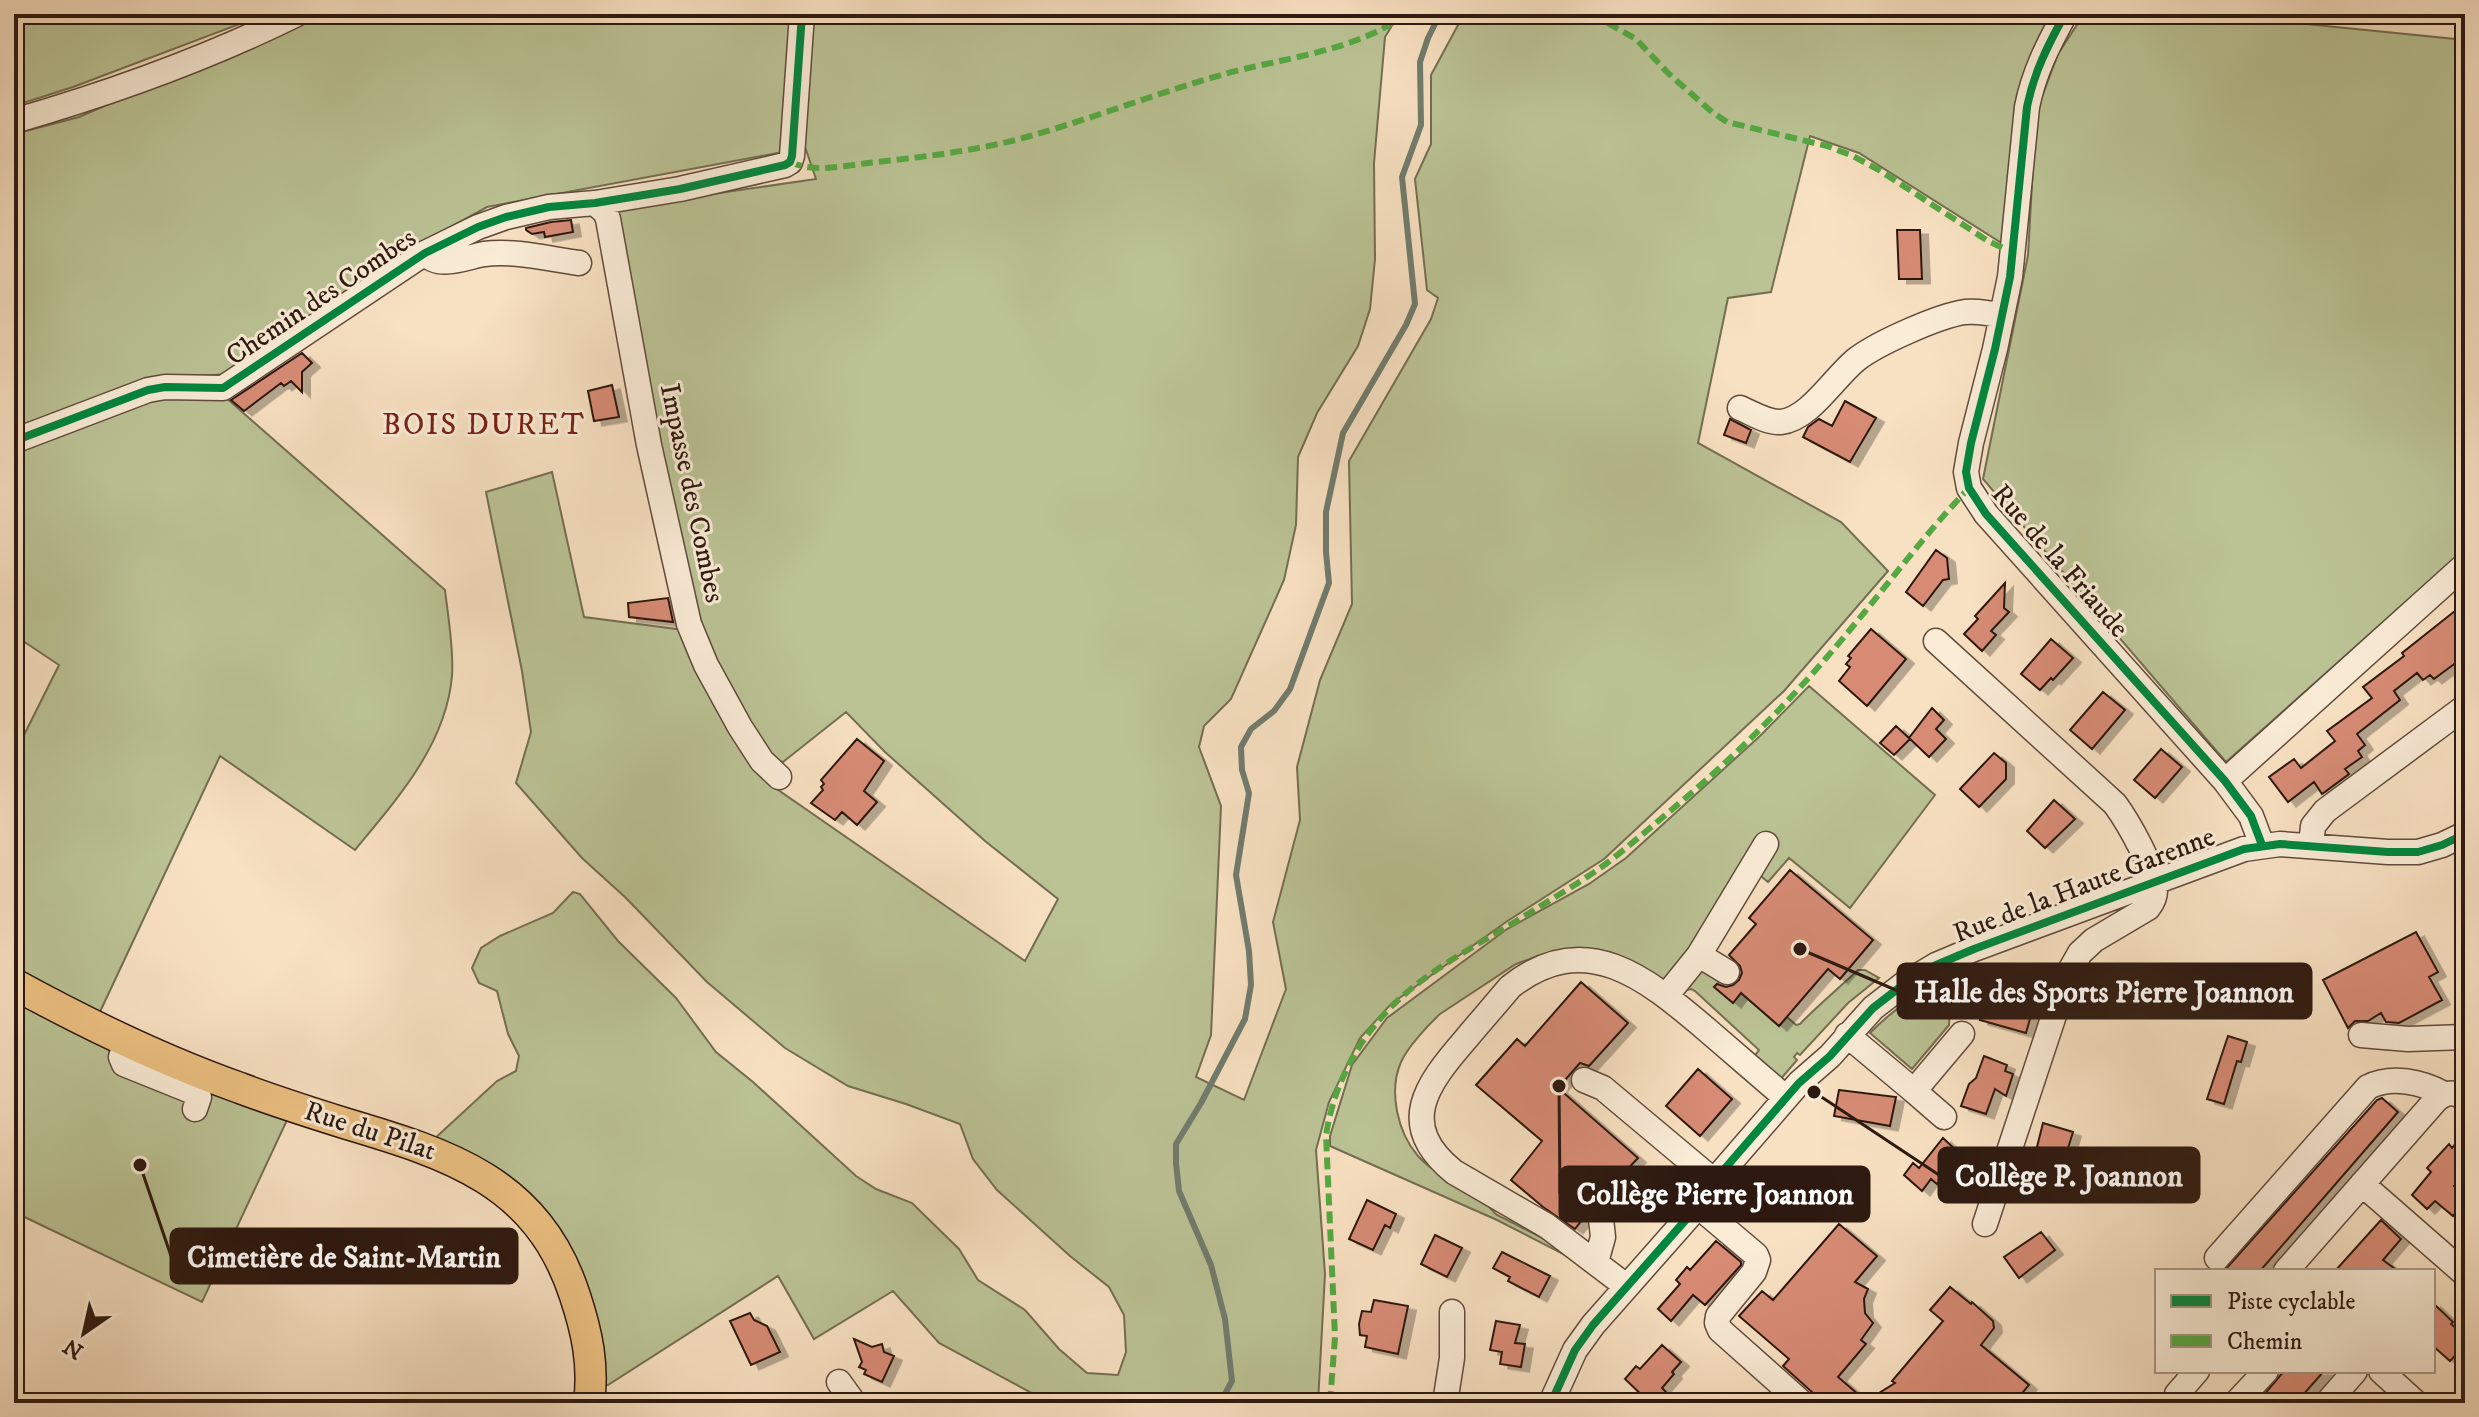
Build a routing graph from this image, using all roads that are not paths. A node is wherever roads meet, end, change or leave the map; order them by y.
1 (297, 14) edge
2 (802, 14) edge
3 (2065, 14) edge
4 (14, 121) edge
5 (595, 203) junction
6 (425, 253) junction
7 (579, 263) dead end
8 (2002, 316) junction
9 (1740, 408) dead end
10 (14, 441) edge
11 (2465, 565) edge
12 (1936, 641) dead end
13 (2465, 707) edge
14 (779, 777) dead end
15 (2225, 781) junction
16 (2465, 834) edge
17 (1766, 844) dead end
18 (2262, 845) junction
19 (2311, 846) junction
20 (2154, 883) junction
21 (1699, 955) junction
22 (1727, 972) dead end
23 (14, 984) edge
24 (1666, 996) junction
25 (1962, 1034) dead end
26 (1847, 1035) junction
27 (2361, 1035) dead end
28 (2465, 1037) edge
29 (126, 1042) junction
30 (1584, 1080) dead end
31 (1914, 1091) junction
32 (2454, 1095) edge
33 (1786, 1098) junction
34 (195, 1109) dead end
35 (1944, 1117) dead end
36 (1714, 1181) junction
37 (2362, 1184) junction
38 (1698, 1206) junction
39 (1601, 1219) dead end
40 (1985, 1224) dead end
41 (2217, 1258) dead end
42 (1596, 1262) junction
43 (2288, 1269) edge
44 (2465, 1274) edge
45 (1626, 1286) junction
46 (1452, 1312) dead end
47 (2195, 1373) edge
48 (2264, 1373) edge
49 (2353, 1373) edge
50 (2383, 1373) edge
51 (839, 1382) dead end
52 (2177, 1394) dead end
53 (589, 1403) edge
54 (854, 1403) edge
55 (1445, 1403) edge
56 (1551, 1403) edge
57 (1802, 1403) edge
58 (2236, 1403) edge
59 (2327, 1403) edge
60 (2416, 1403) edge

1 - 4 street
2 - 5 street, Chemin des Combes
3 - 8 street, Rue de la Friaude
5 - 6 street, Chemin des Combes
5 - 14 street, Impasse des Combes
6 - 7 street
6 - 10 street, Chemin des Combes
8 - 9 street
8 - 15 street, Rue de la Friaude
11 - 15 street
12 - 20 street
13 - 19 street
15 - 18 street, Rue de la Friaude
16 - 19 street
17 - 21 street
18 - 19 street
18 - 20 street, Rue de la Haute Garenne
20 - 26 street, Rue de la Haute Garenne
20 - 40 street
21 - 22 street
21 - 24 street
23 - 29 main road, Rue du Pilat
24 - 33 street
24 - 42 street
25 - 31 street
26 - 31 street
26 - 33 street, Rue de la Haute Garenne
27 - 28 street
29 - 34 street
29 - 53 main road, Rue du Pilat
30 - 36 street
31 - 35 street
32 - 37 street
32 - 41 street
33 - 36 street, Rue de la Haute Garenne
36 - 38 street, Rue de la Haute Garenne
37 - 43 street
37 - 44 street
38 - 45 street, Rue de la Haute Garenne
38 - 57 street
39 - 42 street
42 - 45 street
45 - 56 street, Rue de la Haute Garenne
46 - 55 street
47 - 52 street
48 - 58 street
49 - 59 street
50 - 60 street
51 - 54 street

